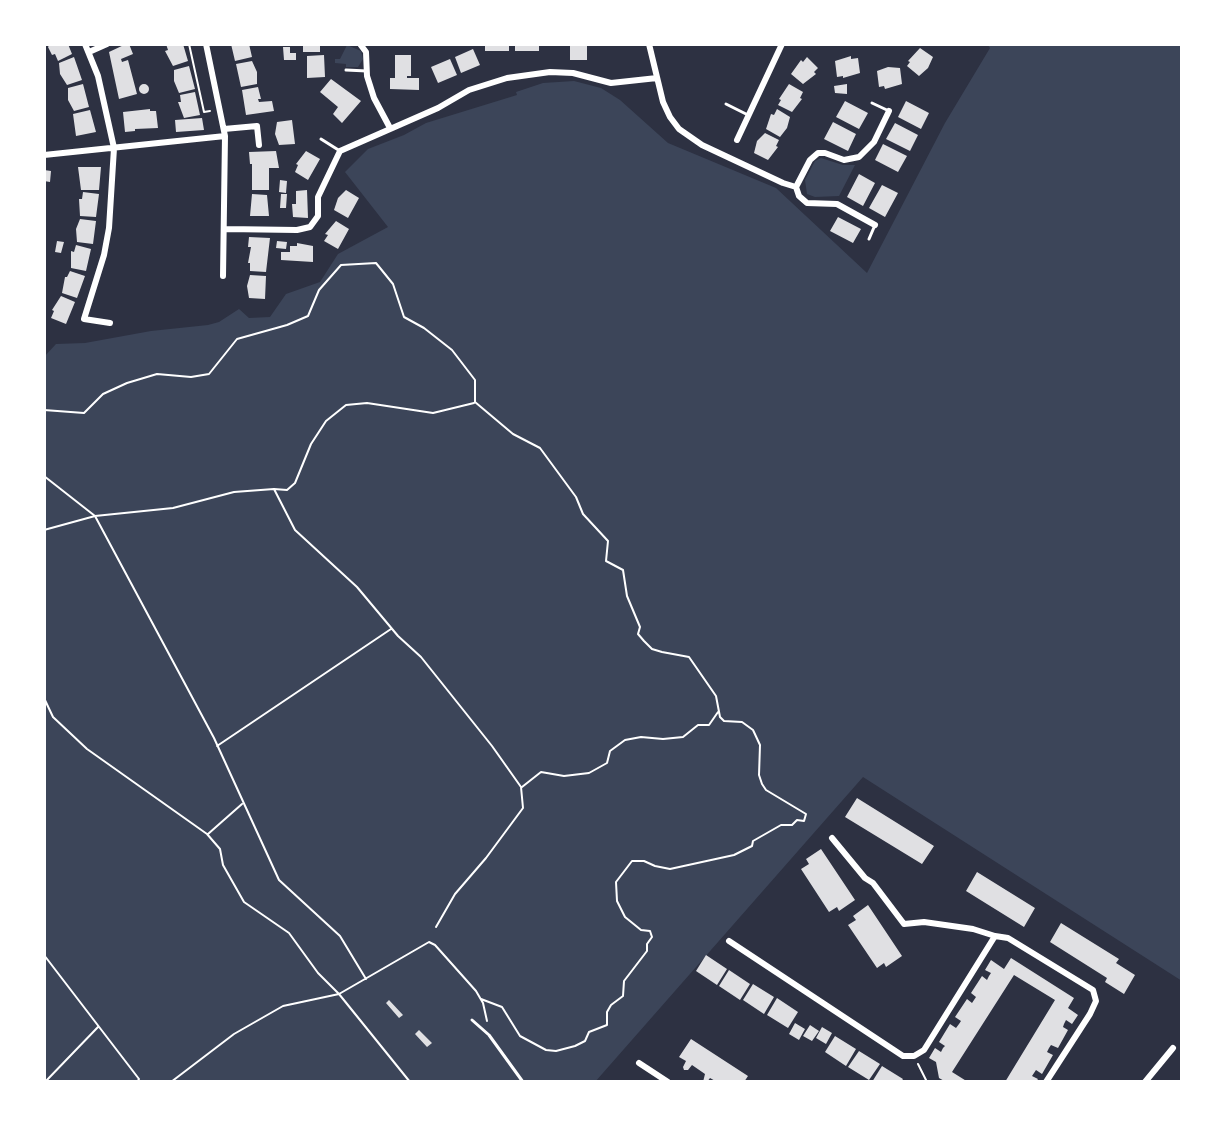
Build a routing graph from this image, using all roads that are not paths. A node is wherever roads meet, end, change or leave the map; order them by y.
1 (85, 44) edge
2 (107, 44) edge
3 (206, 44) edge
4 (360, 44) edge
5 (649, 44) edge
6 (782, 44) edge
7 (89, 52) junction
8 (346, 70) dead end
9 (367, 71) junction
10 (657, 78) junction
11 (872, 103) dead end
12 (726, 104) dead end
13 (889, 111) joint
14 (750, 116) junction
15 (390, 128) junction
16 (225, 133) junction
17 (321, 139) dead end
18 (737, 140) dead end
19 (259, 145) dead end
20 (114, 148) junction
21 (340, 151) junction
22 (44, 155) edge
23 (796, 187) junction
24 (875, 225) joint
25 (226, 229) junction
26 (869, 239) dead end
27 (223, 276) dead end
28 (110, 323) dead end
29 (832, 838) dead end
30 (995, 936) junction
31 (729, 941) dead end
32 (472, 1020) dead end
33 (1173, 1048) dead end
34 (639, 1063) dead end
35 (523, 1082) edge
36 (668, 1082) edge
37 (1046, 1082) edge
38 (1145, 1082) edge

1 - 7 street
2 - 7 street
3 - 16 street
4 - 9 street
5 - 10 street
6 - 14 street
7 - 20 street
8 - 9 lane
9 - 15 street
10 - 15 street
10 - 23 street
11 - 13 lane
12 - 14 lane
13 - 23 street
14 - 18 street
15 - 21 street
16 - 19 street
16 - 20 street
16 - 25 street
17 - 21 lane
20 - 22 street
20 - 28 street
21 - 25 street
23 - 24 street
24 - 26 lane
25 - 27 street
29 - 30 street
30 - 31 street
30 - 37 street
32 - 35 lane
33 - 38 street
34 - 36 street

